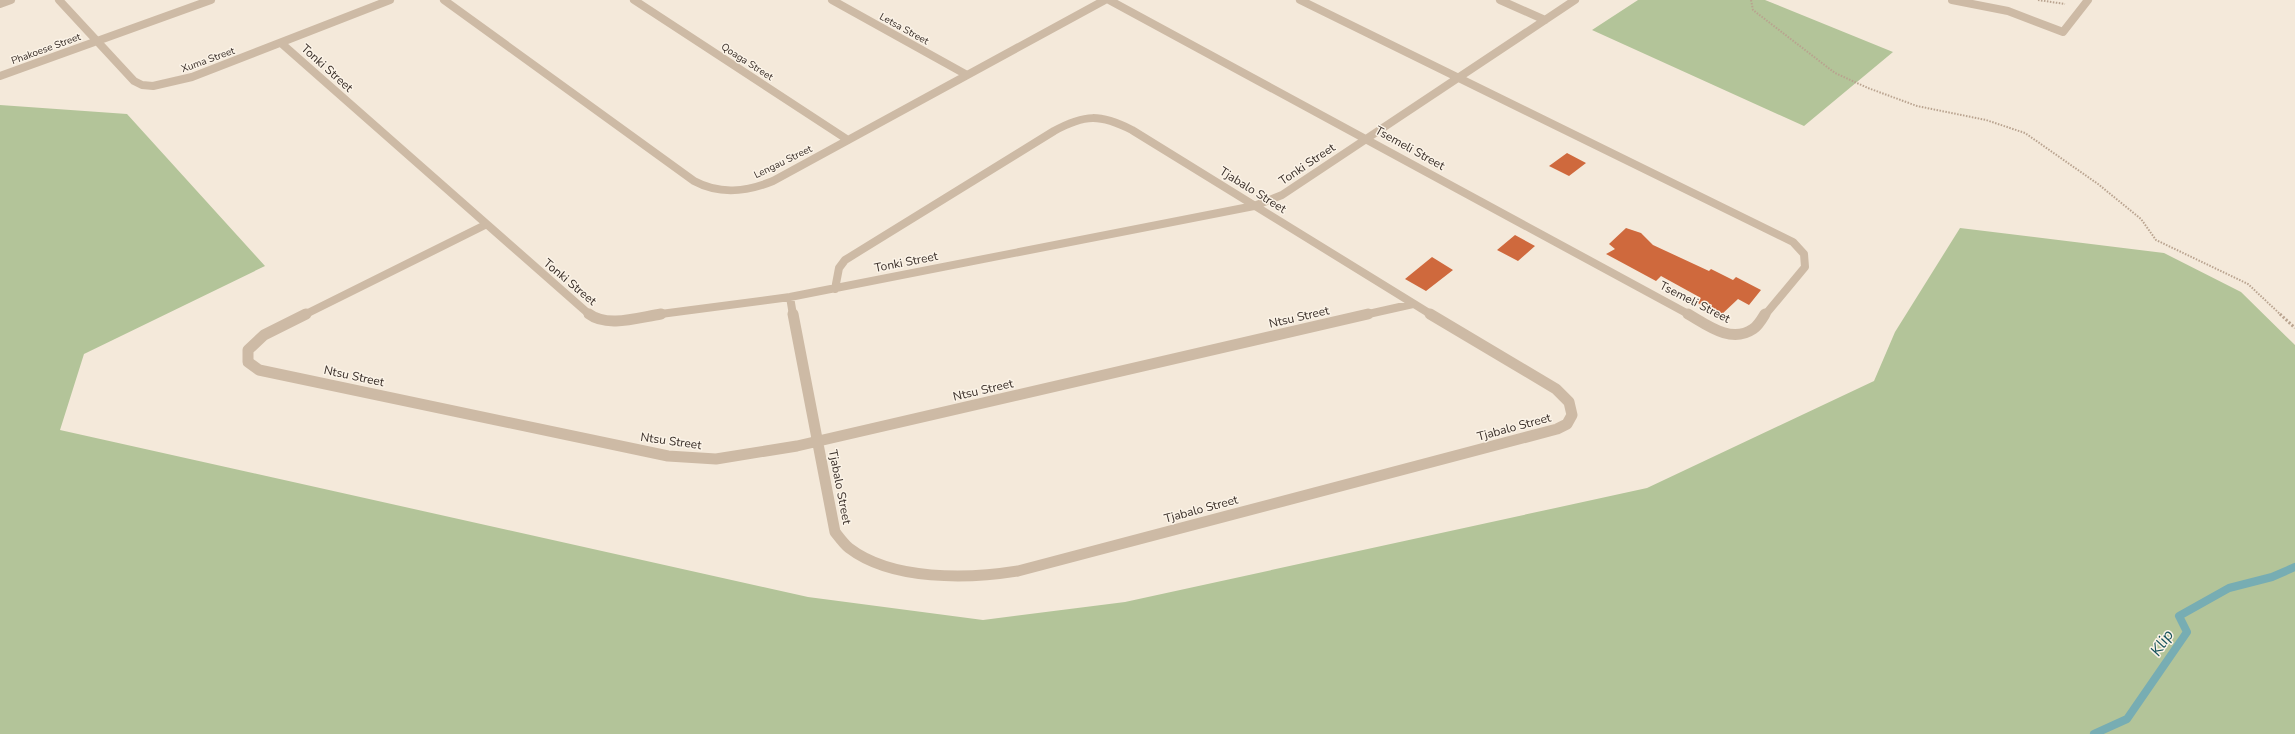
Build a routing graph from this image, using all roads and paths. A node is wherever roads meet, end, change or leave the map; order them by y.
1 (12, 0) edge
2 (59, 0) edge
3 (211, 0) edge
4 (390, 0) edge
5 (444, 0) edge
6 (634, 0) edge
7 (832, 0) edge
8 (1105, 0) edge
9 (1109, 0) edge
10 (1300, 0) edge
11 (1500, 0) edge
12 (1576, 0) edge
13 (1751, 0) edge
14 (1952, 0) edge
15 (2038, 0) edge
16 (2088, 0) edge
17 (0, 4) edge
18 (2083, 8) junction
19 (1545, 20) junction
20 (98, 41) junction
21 (282, 43) junction
22 (967, 75) junction
23 (0, 76) edge
24 (1459, 78) junction
25 (1366, 139) junction
26 (848, 140) junction
27 (1254, 206) junction
28 (485, 225) junction
29 (835, 289) junction
30 (790, 297) junction
31 (1413, 304) junction
32 (2295, 328) edge
33 (817, 441) junction

1 - 17 street
2 - 20 street, Xuma Street
3 - 20 street, Phakoese Street
4 - 21 street, Xuma Street
5 - 26 street, Lengau Street
6 - 26 street, Qoaga Street
7 - 22 street, Letsa Street
8 - 22 street, Lengau Street
9 - 25 street, Tsemeli Street
10 - 24 street, Tsemeli Street
11 - 19 street
12 - 19 street, Tonki Street
13 - 32 path
14 - 18 street
15 - 18 path
16 - 18 street
19 - 24 street, Tonki Street
20 - 21 street, Xuma Street
20 - 23 street, Phakoese Street
21 - 28 street, Tonki Street
22 - 26 street, Lengau Street
24 - 25 street, Tonki Street
24 - 25 street, Tsemeli Street
25 - 27 street, Tonki Street
27 - 29 street, Tonki Street
27 - 29 street, Tjabalo Street
27 - 31 street, Tjabalo Street
28 - 30 street, Tonki Street
28 - 33 street, Ntsu Street
29 - 30 street, Tonki Street
30 - 33 street, Tjabalo Street
31 - 33 street, Ntsu Street
31 - 33 street, Tjabalo Street

